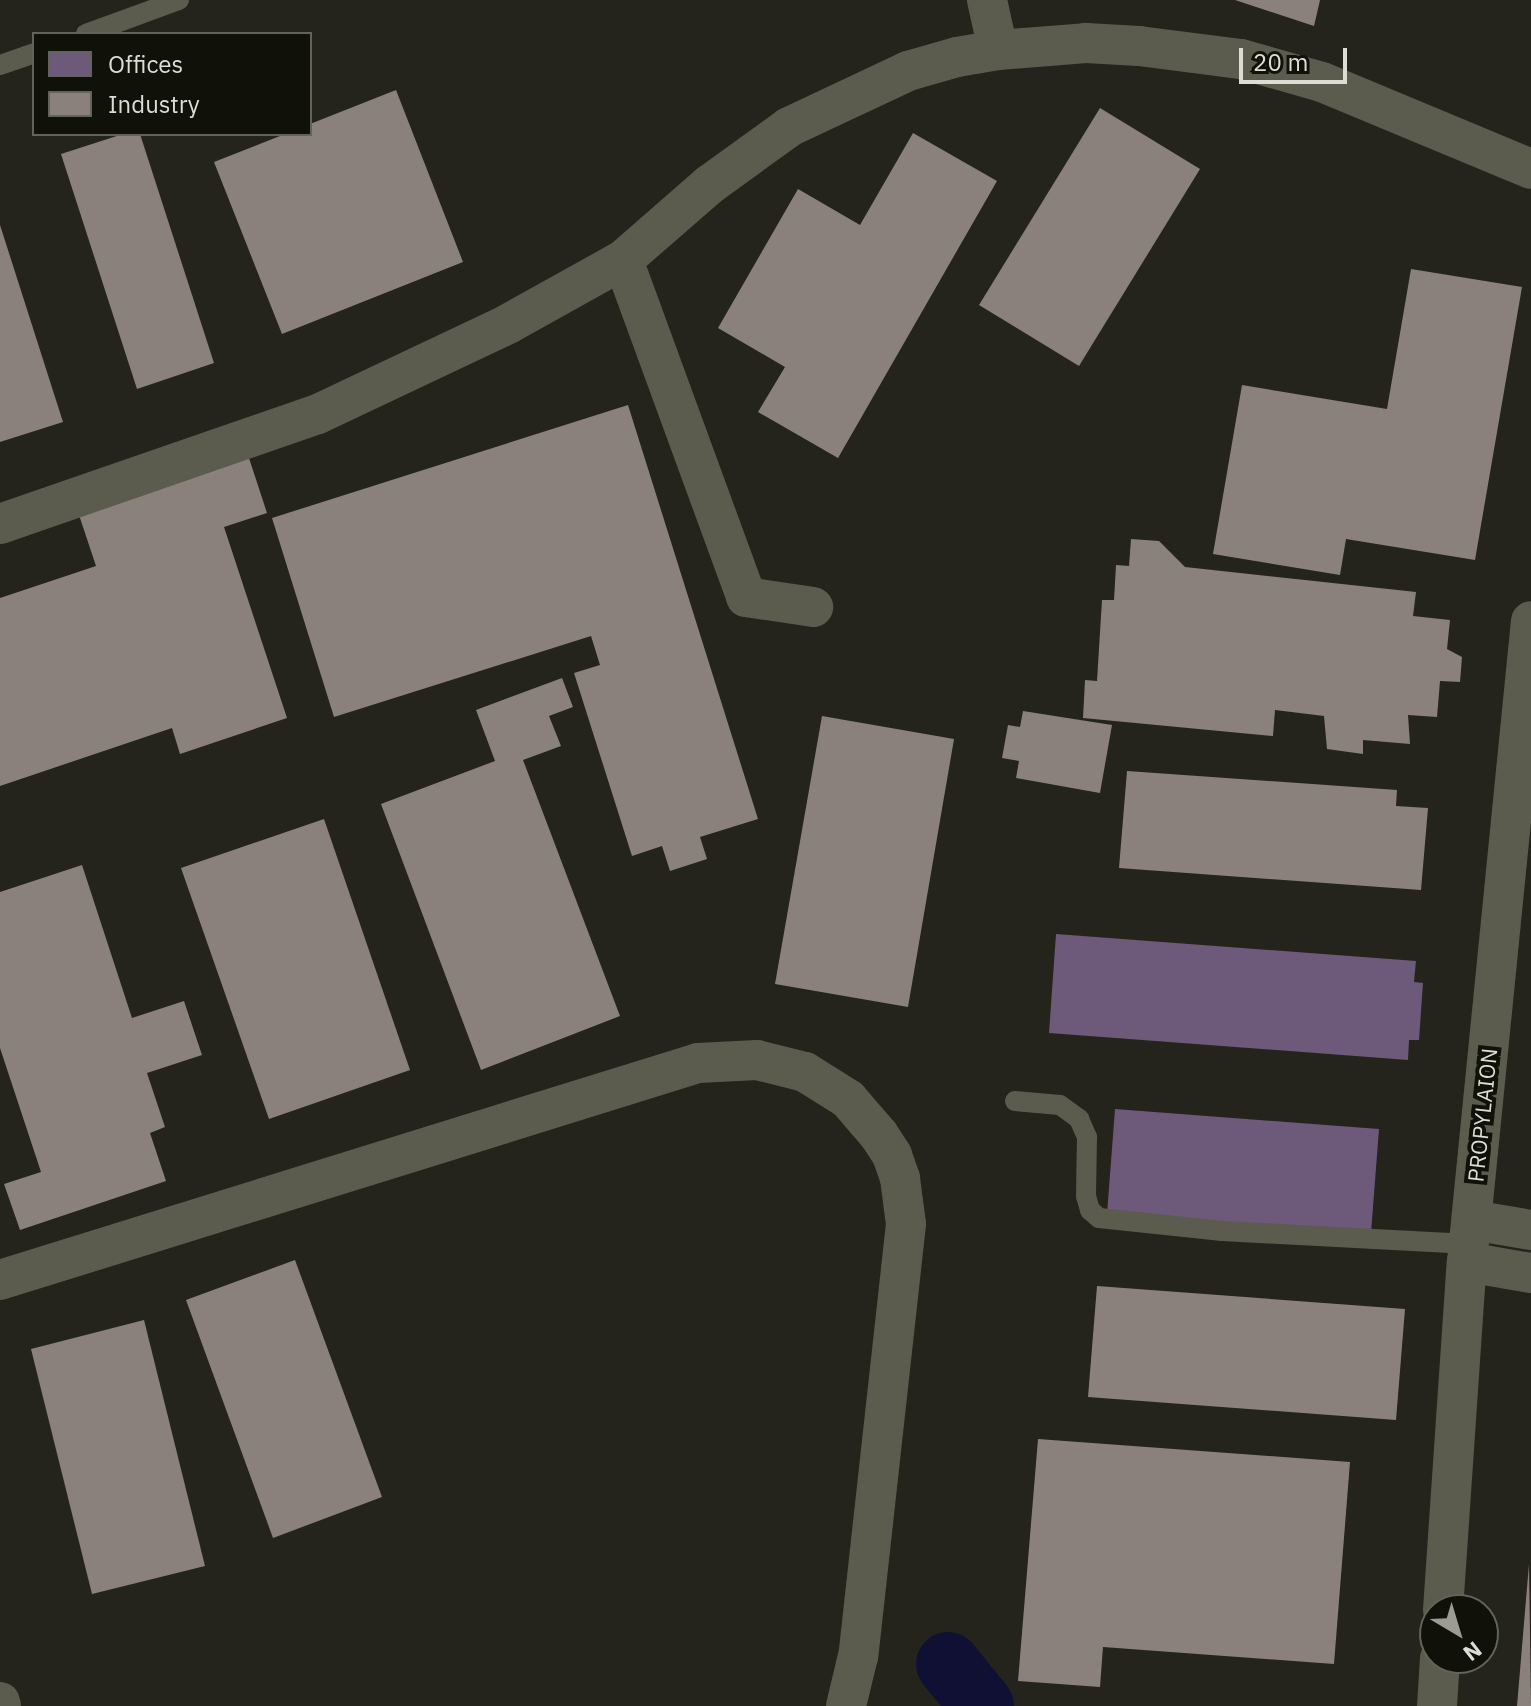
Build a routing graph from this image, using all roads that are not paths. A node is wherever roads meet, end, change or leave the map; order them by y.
1 (179, 0) edge
2 (987, 0) edge
3 (91, 32) edge
4 (998, 50) junction
5 (32, 54) edge
6 (0, 65) edge
7 (1531, 169) edge
8 (623, 260) junction
9 (0, 524) edge
10 (813, 607) dead end
11 (1531, 621) edge
12 (1015, 1101) dead end
13 (1531, 1230) edge
14 (1469, 1242) junction
15 (1531, 1273) edge
16 (0, 1280) edge
17 (1444, 1594) edge
18 (1439, 1674) edge
19 (846, 1706) edge
20 (1437, 1706) edge

1 - 3 lane
2 - 4 street
4 - 7 street
4 - 8 street
5 - 6 lane
8 - 9 street
8 - 10 street
11 - 14 street, PROPYLAION
12 - 14 lane
13 - 14 street
14 - 15 street
14 - 17 street, PROPYLAION
16 - 19 street
18 - 20 street

